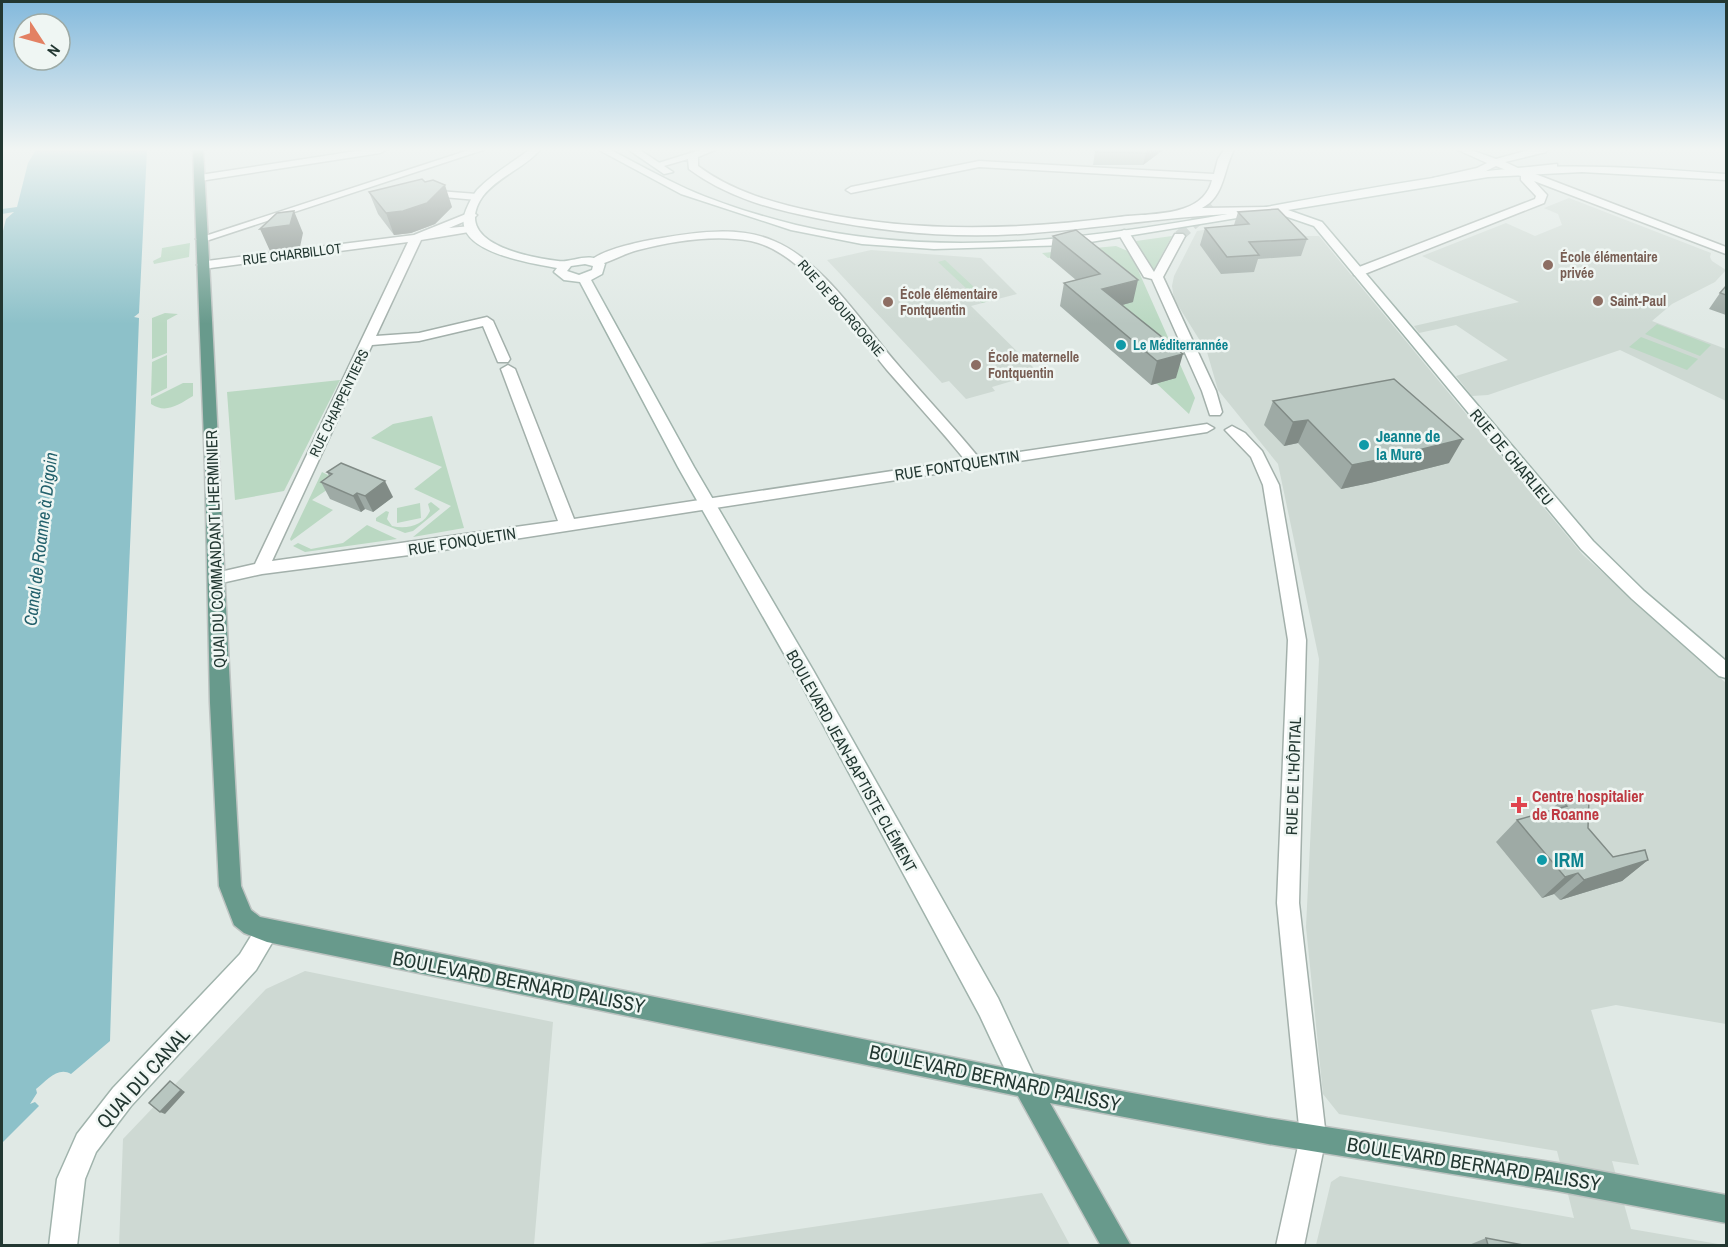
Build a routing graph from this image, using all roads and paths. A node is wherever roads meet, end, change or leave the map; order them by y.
1 (201, 208) edge
2 (300, 208) edge
3 (473, 208) edge
4 (730, 208) edge
5 (786, 208) edge
6 (1193, 208) edge
7 (1279, 208) edge
8 (1321, 208) edge
9 (1522, 208) edge
10 (1605, 208) edge
11 (1269, 210) junction
12 (1186, 212) junction
13 (471, 215) junction
14 (1318, 224) junction
15 (471, 229) junction
16 (1124, 233) junction
17 (420, 236) junction
18 (1179, 236) tunnel mouth
19 (202, 239) junction
20 (1726, 251) edge
21 (595, 262) junction
22 (203, 265) junction
23 (563, 266) junction
24 (1358, 272) junction
25 (1157, 277) junction
26 (584, 278) junction
27 (368, 341) junction
28 (1215, 412) junction
29 (1207, 428) junction
30 (1232, 430) junction
31 (975, 463) junction
32 (707, 503) junction
33 (567, 525) junction
34 (262, 568) junction
35 (217, 578) junction
36 (1726, 671) edge
37 (267, 932) junction
38 (1026, 1086) junction
39 (1313, 1137) junction
40 (1726, 1209) edge
41 (63, 1245) edge
42 (1117, 1245) edge
43 (1290, 1245) edge

1 - 19 main road, QUAI DU COMMANDANT LHERMINIER
2 - 19 street
3 - 13 street
4 - 16 street
5 - 12 street
6 - 12 street
7 - 11 street
8 - 14 street
9 - 24 street
10 - 20 street
11 - 12 street
11 - 14 street
11 - 16 street
13 - 15 street
13 - 17 street
14 - 24 street, RUE DE CHARLIEU
15 - 17 street, RUE CHARBILLOT
15 - 23 street
16 - 25 street
17 - 22 street, RUE CHARBILLOT
17 - 27 street, RUE CHARPENTIERS
18 - 25 street
19 - 22 main road, QUAI DU COMMANDANT LHERMINIER
21 - 23 street
21 - 26 street
21 - 31 street, RUE DE BOURGOGNE
22 - 35 main road, QUAI DU COMMANDANT LHERMINIER
23 - 26 street
24 - 36 street, RUE DE CHARLIEU
25 - 28 street
26 - 32 street, BOULEVARD JEAN-BAPTISTE CLÉMENT
27 - 33 street
27 - 34 street, RUE CHARPENTIERS
28 - 29 street
28 - 30 street, RUE DE L'HÔPITAL
29 - 30 street, RUE FONTQUENTIN
29 - 31 street, RUE FONTQUENTIN
30 - 39 street, RUE DE L'HÔPITAL
31 - 32 street, RUE FONTQUENTIN
32 - 33 street, RUE FONQUETIN
32 - 38 street, BOULEVARD JEAN-BAPTISTE CLÉMENT
33 - 34 street, RUE FONQUETIN
34 - 35 street, RUE FONQUETIN
35 - 37 main road, QUAI DU COMMANDANT LHERMINIER
37 - 38 main road, BOULEVARD BERNARD PALISSY
37 - 41 street, QUAI DU CANAL
38 - 39 main road, BOULEVARD BERNARD PALISSY
38 - 42 main road, BOULEVARD JEAN-BAPTISTE CLÉMENT
39 - 40 main road, BOULEVARD BERNARD PALISSY
39 - 43 street, RUE DE L'HÔPITAL

